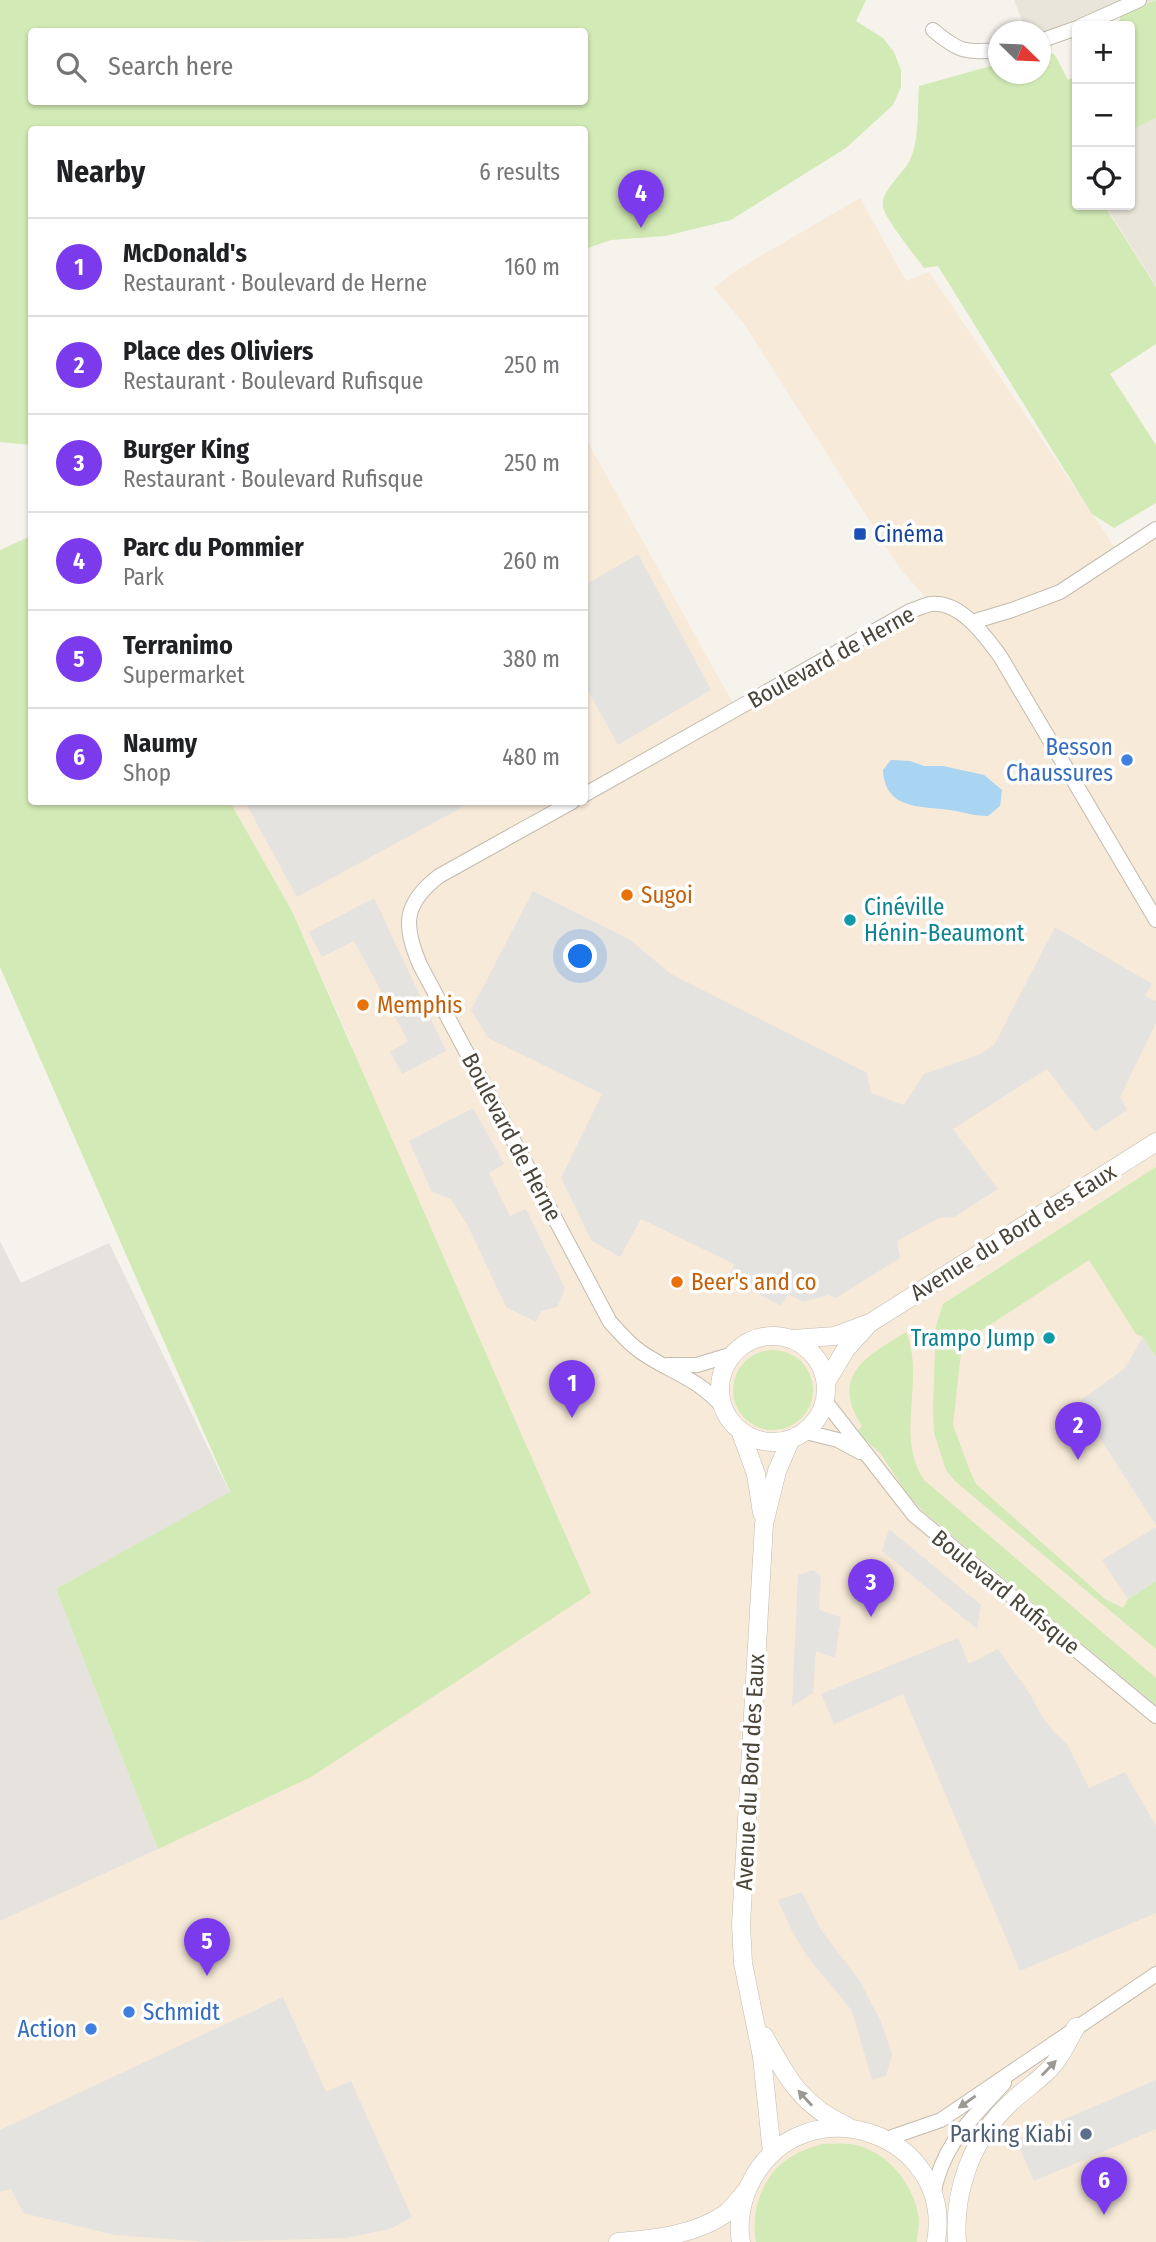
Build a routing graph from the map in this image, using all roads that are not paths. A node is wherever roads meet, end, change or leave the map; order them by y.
1 (1139, 0) edge
2 (1092, 21) edge
3 (933, 30) dead end
4 (1072, 30) edge
5 (1051, 37) edge
6 (988, 51) edge
7 (1156, 529) edge
8 (972, 622) junction
9 (588, 793) edge
10 (567, 805) edge
11 (1156, 920) edge
12 (1156, 1142) edge
13 (870, 1323) junction
14 (792, 1339) junction
15 (733, 1354) junction
16 (667, 1366) junction
17 (826, 1382) junction
18 (825, 1401) junction
19 (723, 1407) junction
20 (806, 1432) junction
21 (741, 1433) junction
22 (790, 1441) junction
23 (868, 1456) junction
24 (764, 1524) junction
25 (1156, 1716) edge
26 (1156, 1974) edge
27 (1149, 1982) edge
28 (754, 2019) junction
29 (1076, 2026) junction
30 (1023, 2063) junction
31 (850, 2127) junction
32 (886, 2138) junction
33 (772, 2153) junction
34 (746, 2190) junction
35 (933, 2195) junction
36 (618, 2242) edge
37 (741, 2242) edge
38 (936, 2242) edge
39 (957, 2242) edge

1 - 2 street
3 - 6 street
4 - 5 street
7 - 8 street
8 - 9 street, Boulevard de Herne
8 - 11 street
10 - 16 street, Boulevard de Herne
12 - 13 street, Avenue du Bord des Eaux
13 - 14 street, Avenue du Bord des Eaux
13 - 17 street, Avenue du Bord des Eaux
14 - 15 street
14 - 17 street
15 - 16 street
15 - 19 street
16 - 19 street, Boulevard de Herne
17 - 18 street
18 - 20 street
18 - 23 street, Boulevard Rufisque
19 - 21 street
20 - 22 street
20 - 23 street, Boulevard Rufisque
21 - 22 street
21 - 24 street, Avenue du Bord des Eaux
22 - 24 street, Avenue du Bord des Eaux
23 - 25 street, Boulevard Rufisque
24 - 28 street, Avenue du Bord des Eaux
26 - 27 street
27 - 29 street
31 -> 28 street, Avenue du Bord des Eaux
28 - 33 street, Avenue du Bord des Eaux
29 - 30 street
39 -> 29 street
30 -> 32 street
30 - 35 street
31 - 32 street
31 - 33 street
32 - 35 street
33 - 34 street
34 - 36 street
34 - 37 street
35 - 38 street

